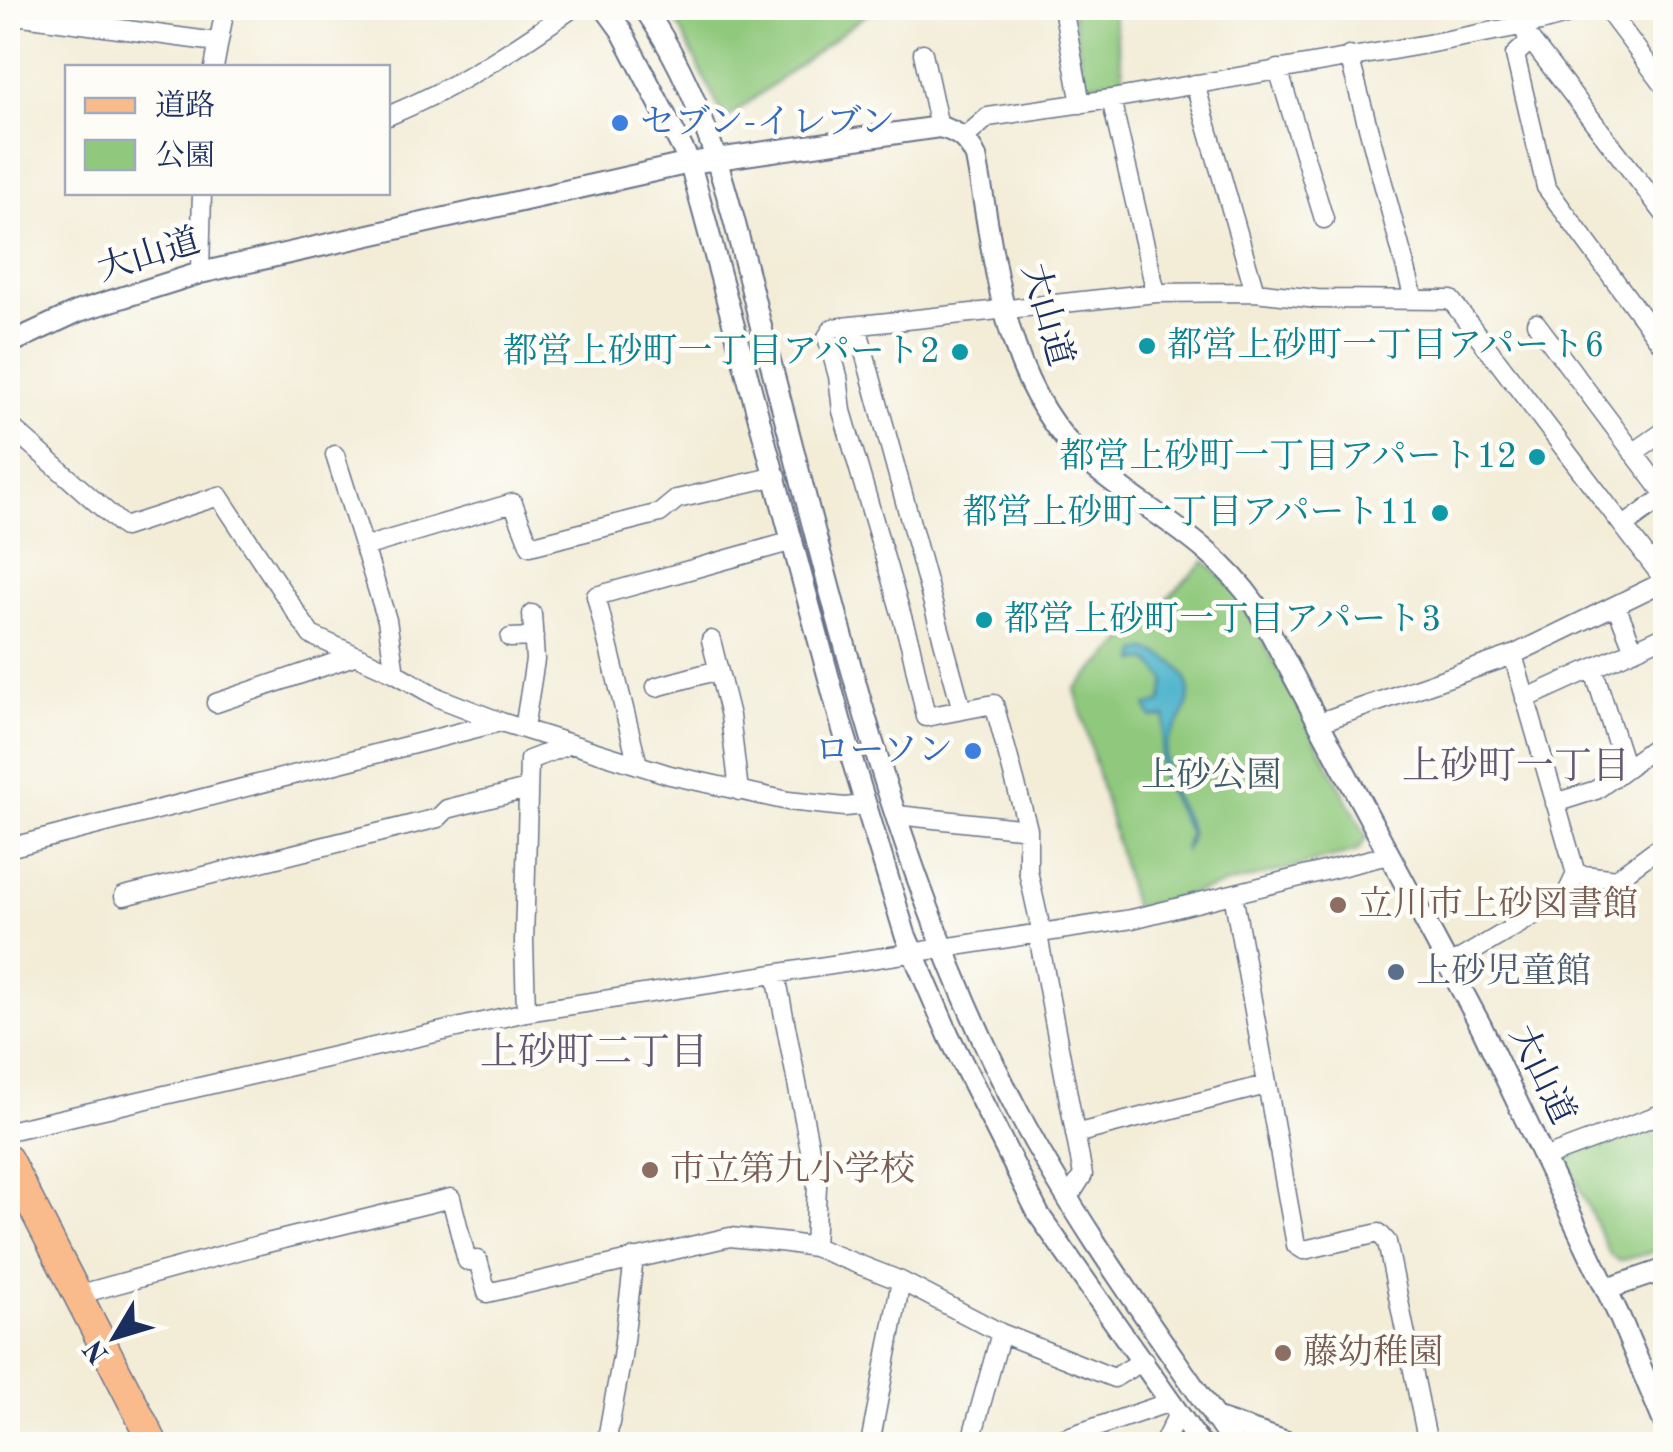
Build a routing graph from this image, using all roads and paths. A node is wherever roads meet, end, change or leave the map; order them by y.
1 (225, 8) edge
2 (573, 8) edge
3 (605, 8) edge
4 (644, 8) edge
5 (1063, 8) edge
6 (1591, 8) edge
7 (1606, 8) edge
8 (8, 14) edge
9 (1525, 33) junction
10 (216, 42) junction
11 (923, 53) dead end
12 (1349, 56) junction
13 (214, 65) edge
14 (1278, 69) junction
15 (1195, 84) junction
16 (1666, 88) edge
17 (1111, 100) junction
18 (1080, 104) junction
19 (390, 115) edge
20 (939, 127) junction
21 (964, 138) junction
22 (719, 159) junction
23 (690, 164) junction
24 (202, 195) edge
25 (1666, 216) edge
26 (1324, 219) dead end
27 (200, 273) junction
28 (1255, 292) junction
29 (1156, 293) junction
30 (1414, 299) junction
31 (1006, 307) junction
32 (1536, 323) dead end
33 (857, 326) junction
34 (8, 344) edge
35 (1666, 350) edge
36 (8, 424) edge
37 (1666, 430) edge
38 (1633, 453) junction
39 (334, 455) dead end
40 (777, 476) junction
41 (1665, 496) edge
42 (1624, 526) junction
43 (793, 541) junction
44 (364, 548) junction
45 (1616, 605) junction
46 (532, 614) dead end
47 (1666, 635) edge
48 (534, 637) junction
49 (510, 638) dead end
50 (711, 640) dead end
51 (1634, 650) junction
52 (1513, 655) junction
53 (354, 656) junction
54 (1593, 668) junction
55 (718, 670) junction
56 (395, 673) junction
57 (656, 688) dead end
58 (1526, 700) junction
59 (216, 703) dead end
60 (962, 710) junction
61 (501, 722) junction
62 (1320, 722) junction
63 (524, 729) junction
64 (1666, 739) edge
65 (571, 744) junction
66 (638, 765) junction
67 (1625, 768) junction
68 (527, 789) junction
69 (739, 791) junction
70 (1556, 803) junction
71 (865, 805) junction
72 (897, 815) junction
73 (1028, 829) junction
74 (1666, 842) edge
75 (8, 848) edge
76 (1388, 855) junction
77 (1576, 874) junction
78 (1233, 894) junction
79 (124, 896) dead end
80 (1040, 934) junction
81 (945, 947) junction
82 (914, 954) junction
83 (1448, 966) junction
84 (776, 975) junction
85 (526, 1012) junction
86 (1266, 1084) junction
87 (1666, 1112) edge
88 (8, 1131) edge
89 (1075, 1134) junction
90 (1546, 1156) junction
91 (8, 1159) edge
92 (1069, 1197) junction
93 (814, 1247) junction
94 (634, 1258) junction
95 (1666, 1270) edge
96 (902, 1281) junction
97 (1607, 1289) junction
98 (77, 1295) junction
99 (1001, 1333) junction
100 (1144, 1360) junction
101 (1174, 1408) junction
102 (1215, 1418) junction
103 (1666, 1427) edge
104 (1091, 1437) edge
105 (154, 1444) edge
106 (606, 1444) edge
107 (870, 1444) edge
108 (970, 1444) edge
109 (1047, 1444) edge
110 (1166, 1444) edge
111 (1200, 1444) edge
112 (1233, 1444) edge
113 (1293, 1444) edge
114 (1428, 1444) edge

1 - 10 street
2 - 19 street
3 - 23 street
4 - 22 street
5 - 18 street
6 - 9 street
7 - 16 street
8 - 10 street
9 - 12 street
9 - 25 street
9 - 35 street
10 - 13 street
11 - 20 street
12 - 14 street
12 - 30 street
14 - 15 street
14 - 26 street
15 - 17 street
15 - 28 street
17 - 18 street
17 - 29 street
18 - 21 street
20 - 21 street
20 - 22 street, 大山道
21 - 31 street, 大山道
22 - 23 street, 大山道
22 - 72 street
23 - 27 street, 大山道
23 - 40 street
24 - 27 street
27 - 34 street, 大山道
28 - 29 street
28 - 30 street
29 - 31 street
30 - 42 street
31 - 33 street
31 - 62 street, 大山道
32 - 38 street
33 - 60 street
33 - 60 street
36 - 53 street
37 - 38 street
38 - 41 street
39 - 44 street
40 - 43 street
40 - 44 street
41 - 42 street
42 - 45 street
43 - 66 street
43 - 71 street
44 - 56 street
45 - 51 street
45 - 52 street
46 - 48 street
47 - 51 street
48 - 49 street
48 - 63 street
50 - 55 street
51 - 54 street
52 - 58 street
52 - 62 street
53 - 56 street
53 - 59 street
54 - 58 street
54 - 67 street
55 - 57 street
55 - 69 street
56 - 61 street
58 - 70 street
60 - 73 street
61 - 63 street
61 - 75 street
62 - 76 street, 大山道
63 - 65 street
64 - 67 street
65 - 66 street
65 - 68 street
66 - 69 street
67 - 70 street
68 - 79 street
68 - 85 street
69 - 71 street
70 - 77 street
71 - 82 street
72 - 73 street
72 - 81 street
73 - 80 street
74 - 77 street
76 - 78 street
76 - 83 street, 大山道
77 - 83 street
78 - 80 street
78 - 86 street
80 - 81 street
80 - 89 street
81 - 82 street
81 - 92 street
82 - 84 street
82 - 100 street
83 - 90 street, 大山道
84 - 85 street
84 - 93 street
85 - 88 street
86 - 89 street
86 - 114 street
87 - 90 street
89 - 92 street
90 - 97 street, 大山道
91 - 98 main road
92 - 102 street
93 - 94 street
93 - 96 street
94 - 98 street
94 - 106 street
95 - 97 street
96 - 99 street
96 - 107 street
97 - 103 street, 大山道
98 - 105 main road
99 - 100 street
99 - 108 street
100 - 101 street
101 - 102 street
101 - 104 street
101 - 110 street
101 - 111 street
102 - 112 street
102 - 113 street
104 - 109 street

